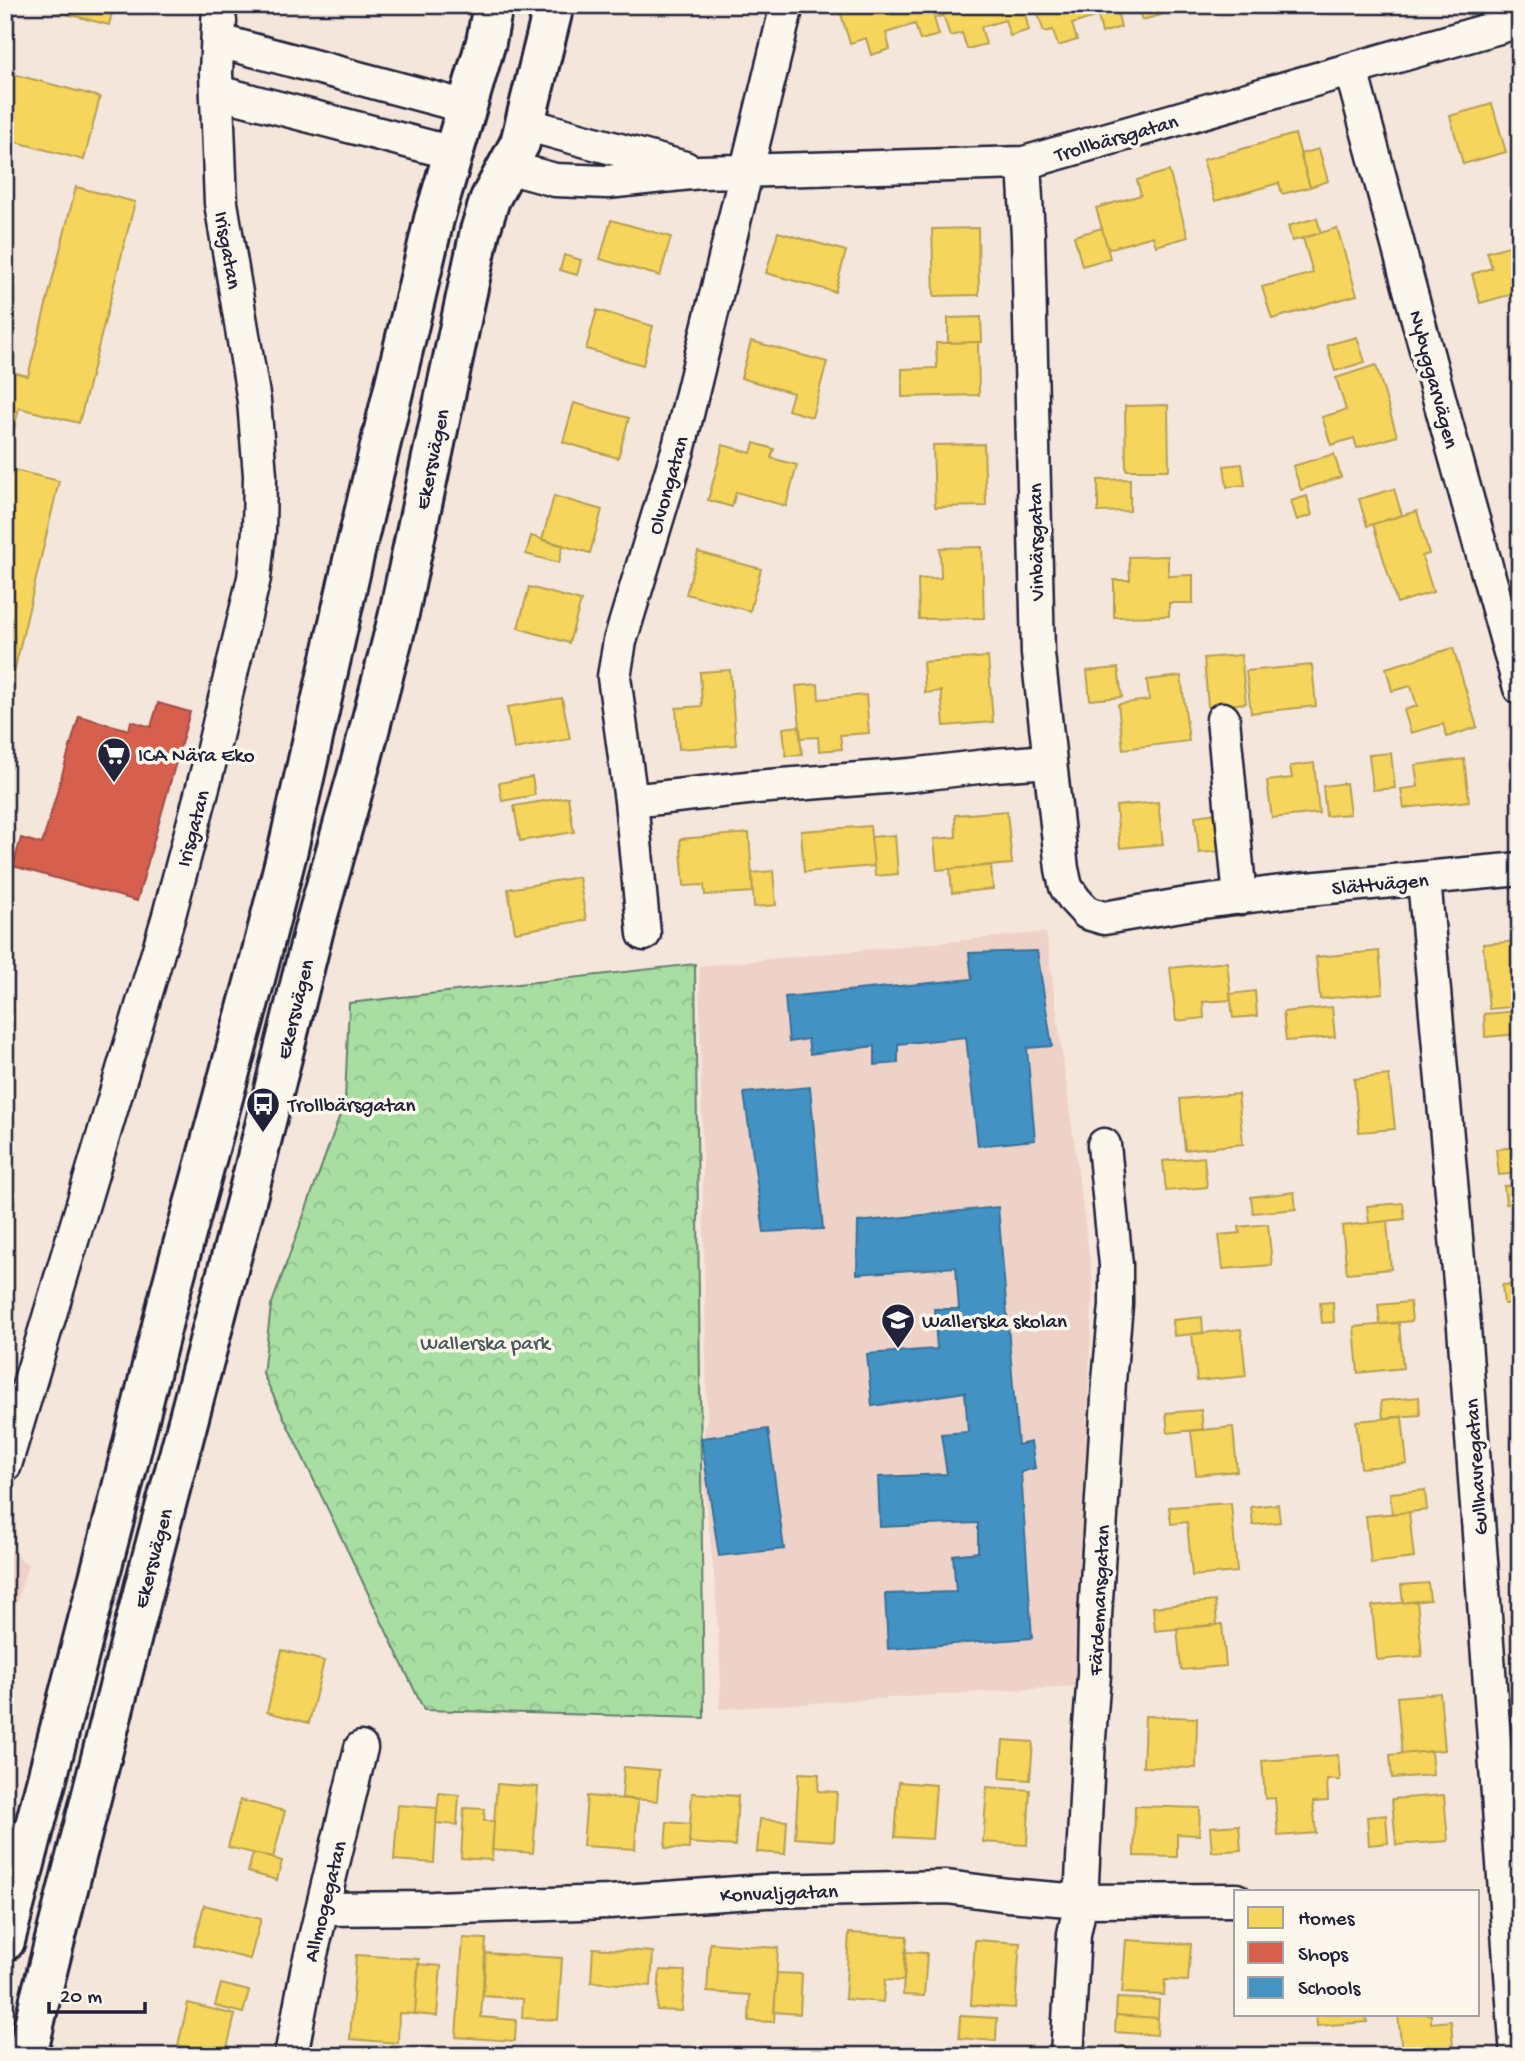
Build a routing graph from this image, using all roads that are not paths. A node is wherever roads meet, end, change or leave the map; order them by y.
1 (219, 5) edge
2 (493, 5) edge
3 (554, 5) edge
4 (787, 5) edge
5 (1520, 21) edge
6 (1351, 70) junction
7 (216, 83) junction
8 (467, 107) junction
9 (525, 124) junction
10 (453, 153) junction
11 (1024, 163) junction
12 (507, 167) junction
13 (746, 171) junction
14 (700, 172) junction
15 (1520, 688) edge
16 (1223, 719) dead end
17 (1050, 761) junction
18 (631, 801) junction
19 (1520, 869) edge
20 (1424, 879) junction
21 (1240, 898) junction
22 (1086, 912) joint
23 (644, 934) dead end
24 (1104, 1145) dead end
25 (5, 1465) edge
26 (361, 1748) dead end
27 (1501, 1899) edge
28 (1234, 1900) edge
29 (1081, 1901) junction
30 (322, 1909) junction
31 (5, 1941) edge
32 (27, 2056) edge
33 (291, 2056) edge
34 (1067, 2056) edge
35 (1517, 2056) edge

1 - 7 street, Irisgatan
1 - 8 street
2 - 8 main road
3 - 9 main road, Ekersvägen
4 - 13 street, Olvongatan
5 - 6 street, Trollbärsgatan
6 - 11 street, Trollbärsgatan
6 - 15 street, Nybyggarvägen
7 - 10 street
7 - 25 street, Irisgatan
8 - 9 main road
8 - 10 main road
9 - 12 main road, Ekersvägen
9 - 14 street, Trollbärsgatan
10 - 12 main road
10 - 31 main road
11 - 13 street, Trollbärsgatan
11 - 17 street, Vinbärsgatan
12 - 14 street, Trollbärsgatan
12 - 32 main road, Ekersvägen
13 - 14 street, Trollbärsgatan
13 - 18 street, Olvongatan
16 - 21 street
17 - 18 street
17 - 22 street, Vinbärsgatan
18 - 23 street, Olvongatan
19 - 20 street, Slättvägen
20 - 21 street, Slättvägen
20 - 27 street, Gullhavregatan
21 - 22 street, Slättvägen
24 - 29 street, Färdemansgatan
26 - 30 street, Allmogegatan
27 - 35 street, Gullhavregatan
28 - 29 street, Konvaljgatan
29 - 30 street, Konvaljgatan
29 - 34 street, Färdemansgatan
30 - 33 street, Allmogegatan

